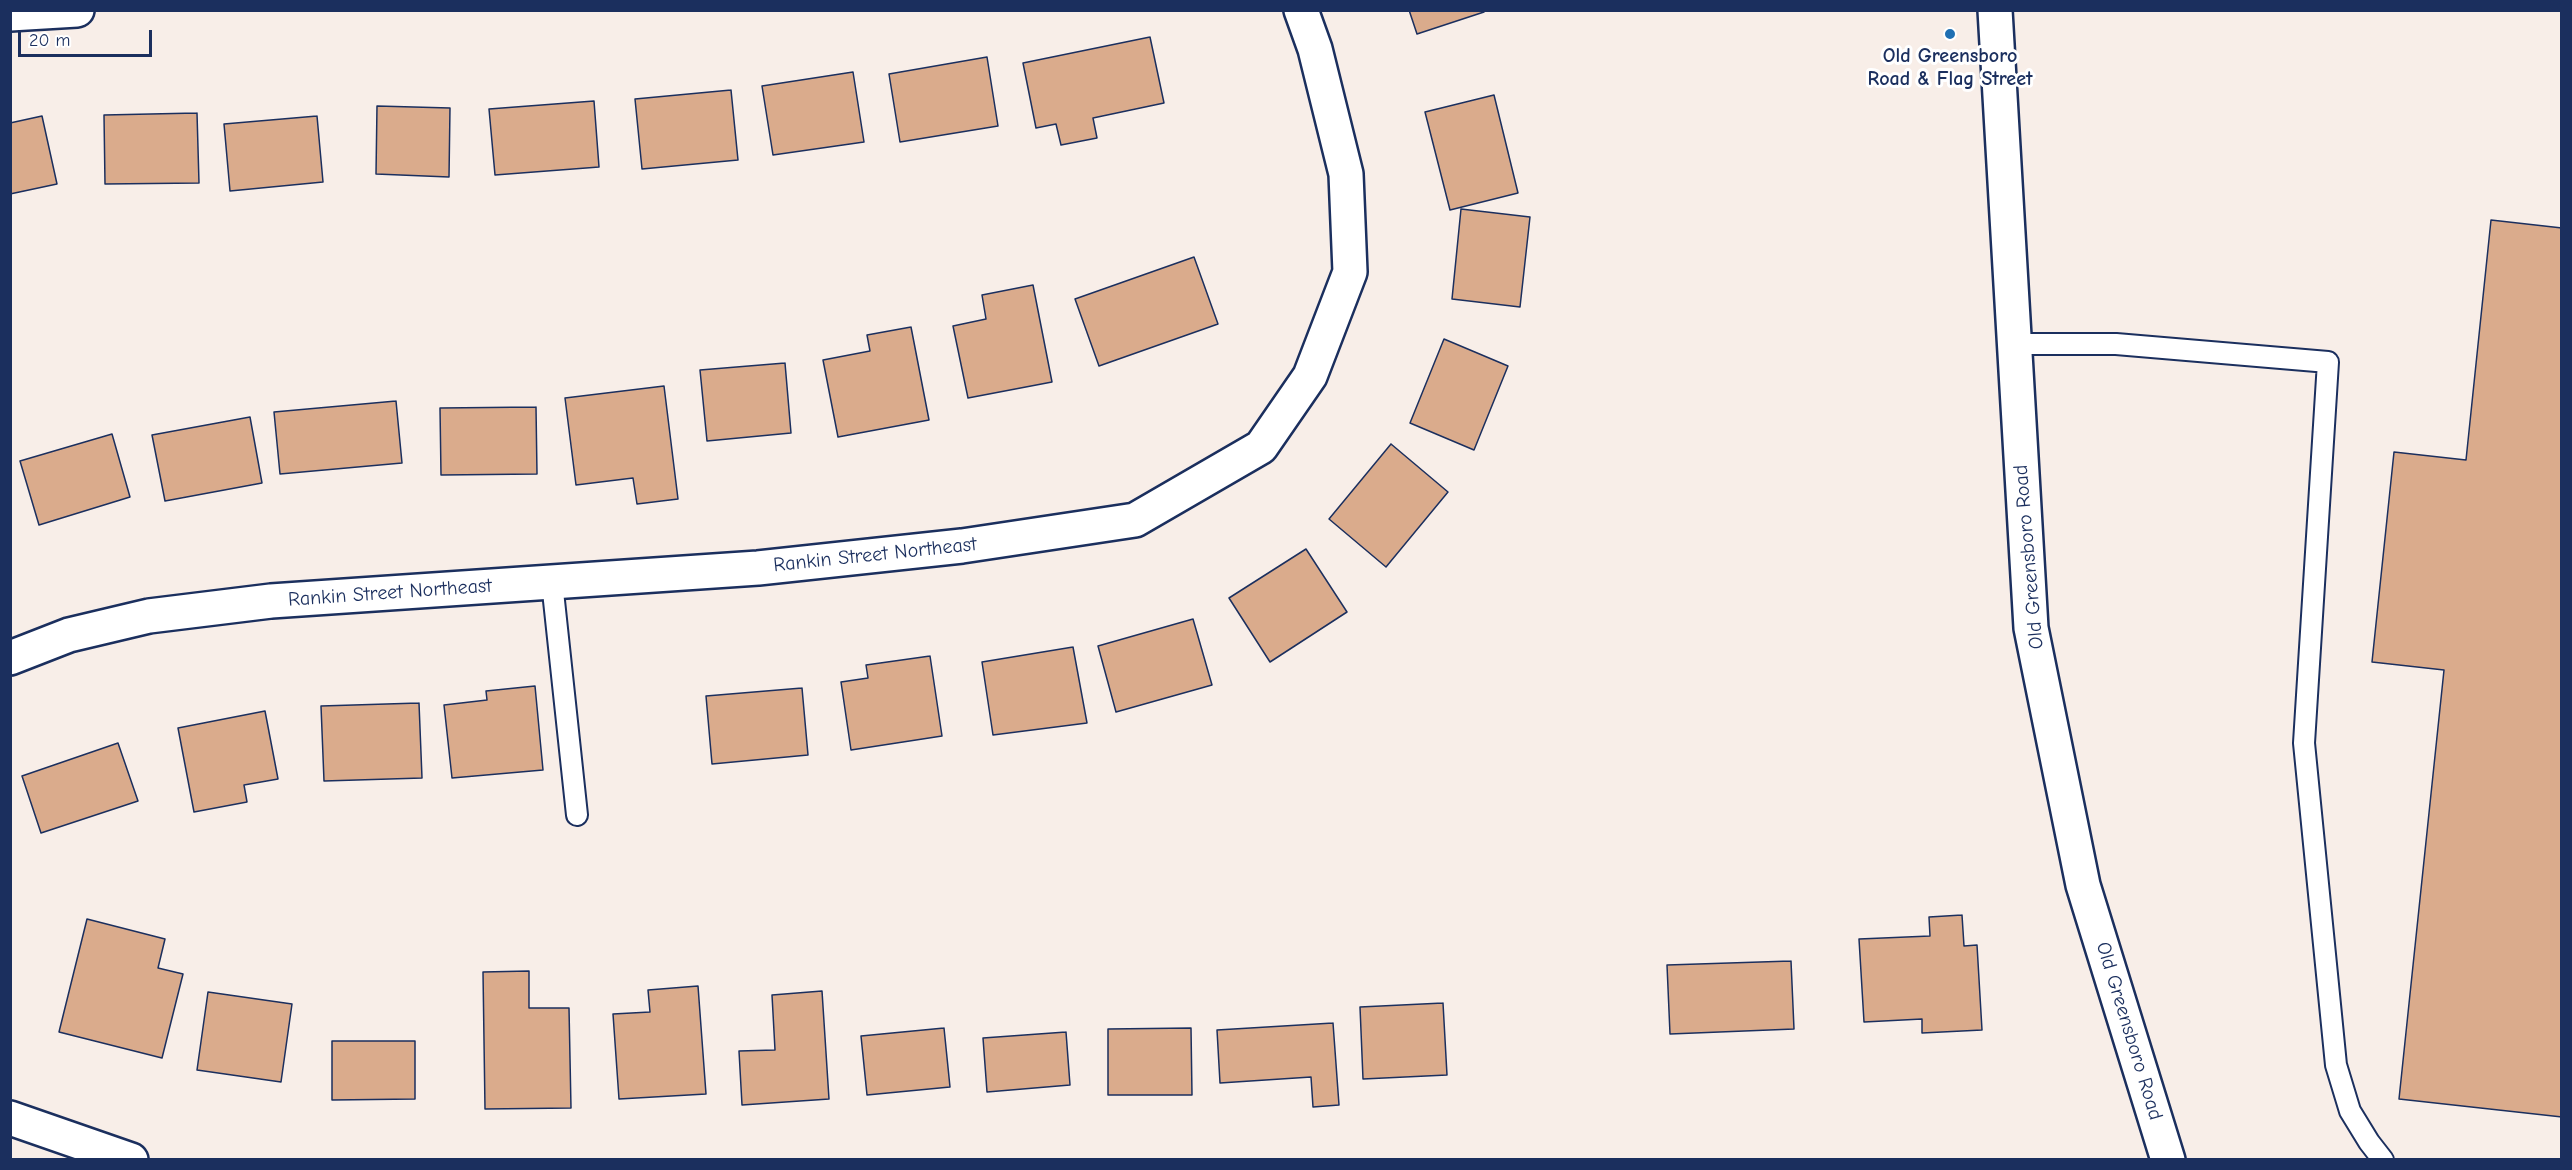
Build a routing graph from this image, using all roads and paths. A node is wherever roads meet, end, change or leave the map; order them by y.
1 (77, 10) edge
2 (1301, 10) edge
3 (1995, 10) edge
4 (10, 14) edge
5 (2014, 344) junction
6 (552, 582) junction
7 (10, 658) edge
8 (577, 814) dead end
9 (10, 1118) edge
10 (131, 1160) edge
11 (2168, 1160) edge
12 (2384, 1160) edge

1 - 4 street
2 - 6 street, Rankin Street Northeast
3 - 5 street, Old Greensboro Road
5 - 11 street, Old Greensboro Road
5 - 12 lane
6 - 7 street, Rankin Street Northeast
6 - 8 lane
9 - 10 street

